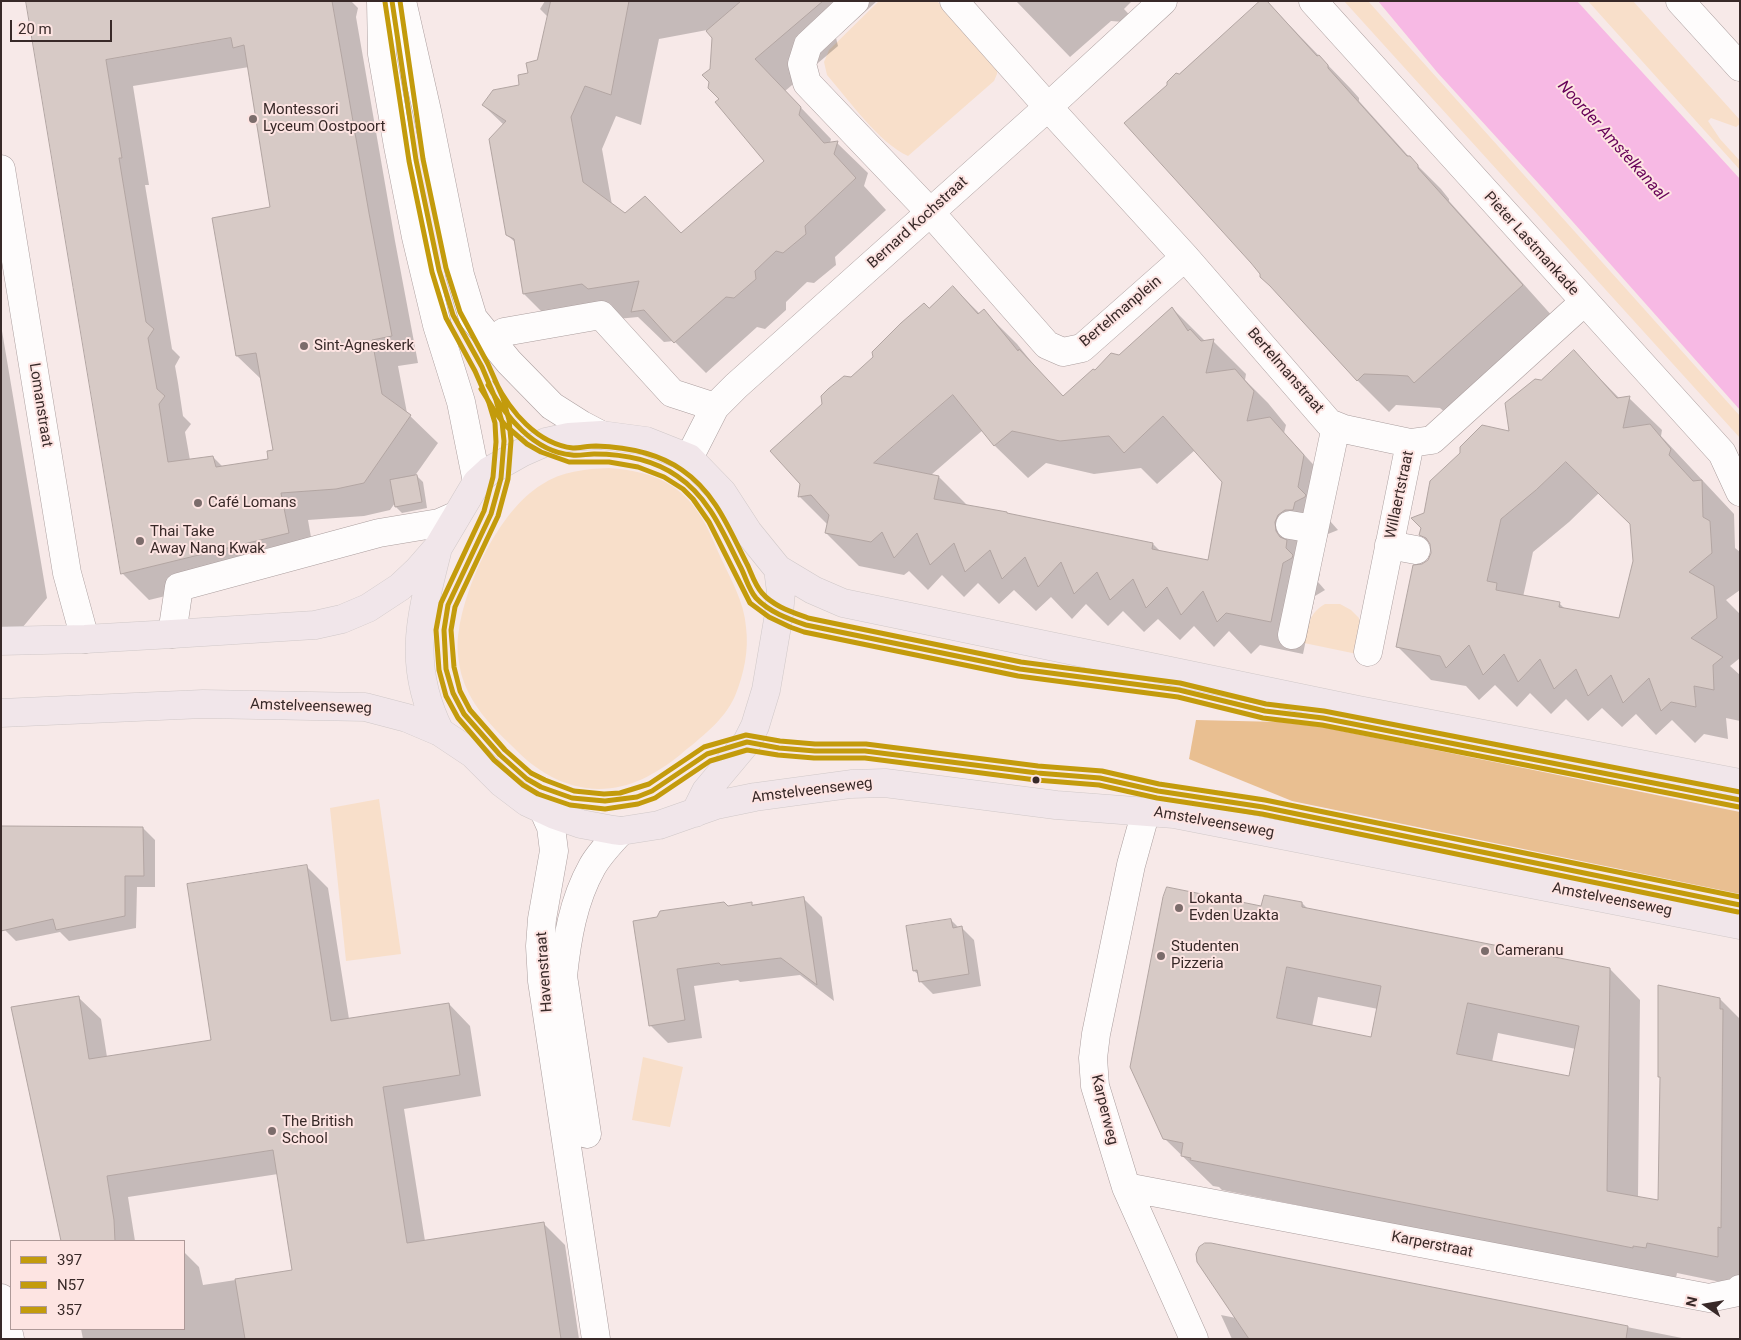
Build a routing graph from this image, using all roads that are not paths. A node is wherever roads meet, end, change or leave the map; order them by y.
1 (381, 1) edge
2 (402, 1) edge
3 (854, 1) edge
4 (954, 1) edge
5 (1164, 1) edge
6 (1312, 1) edge
7 (1680, 1) edge
8 (1740, 67) edge
9 (1048, 107) junction
10 (1, 169) edge
11 (930, 212) junction
12 (1185, 257) junction
13 (1584, 302) junction
14 (491, 343) junction
15 (715, 407) junction
16 (1336, 426) junction
17 (601, 435) junction
18 (1410, 443) junction
19 (689, 458) junction
20 (477, 482) junction
21 (1740, 492) edge
22 (456, 516) junction
23 (1389, 545) junction
24 (439, 546) junction
25 (1416, 550) dead end
26 (778, 569) junction
27 (172, 634) junction
28 (1292, 635) dead end
29 (86, 639) junction
30 (1, 641) edge
31 (1368, 652) dead end
32 (1, 713) edge
33 (440, 732) junction
34 (1740, 783) edge
35 (700, 802) junction
36 (543, 809) junction
37 (1146, 811) junction
38 (621, 831) junction
39 (1740, 925) edge
40 (586, 1135) junction
41 (1126, 1187) junction
42 (1739, 1290) edge
43 (1, 1298) edge
44 (10, 1339) edge
45 (596, 1339) edge
46 (1194, 1339) edge

1 - 20 street
2 - 14 street
3 - 11 street, Bertelmanplein
4 - 9 street
5 - 9 street, Bernard Kochstraat
6 - 13 street, Pieter Lastmankade
7 - 8 street
9 - 11 street, Bernard Kochstraat
9 - 12 street
10 - 29 street, Lomanstraat
11 - 12 street, Bertelmanplein
11 - 15 street, Bernard Kochstraat
12 - 16 street, Bertelmanstraat
13 - 18 street, Willaertstraat
13 - 21 street, Pieter Lastmankade
14 - 15 street
14 - 17 street
15 - 19 street, Bernard Kochstraat
16 - 18 street, Bertelmanstraat
16 - 28 street
17 - 19 main road
17 - 20 main road
18 - 23 street, Willaertstraat
19 - 26 main road
20 - 22 main road
22 - 24 main road
22 - 27 street
23 - 25 street
23 - 31 street, Willaertstraat
24 - 27 main road
24 - 33 main road
26 - 34 main road
26 - 35 main road
27 - 29 main road
29 - 30 main road
32 - 33 main road, Amstelveenseweg
33 - 36 main road, Amstelveenseweg
35 - 37 main road, Amstelveenseweg
35 - 38 main road, Amstelveenseweg
36 - 38 main road, Amstelveenseweg
36 - 40 street, Havenstraat
37 - 39 main road, Amstelveenseweg
37 - 41 street, Karperweg
38 - 40 street, Havenstraat
40 - 45 street, Havenstraat
41 - 42 street, Karperstraat
41 - 46 street, Karperweg
43 - 44 street

